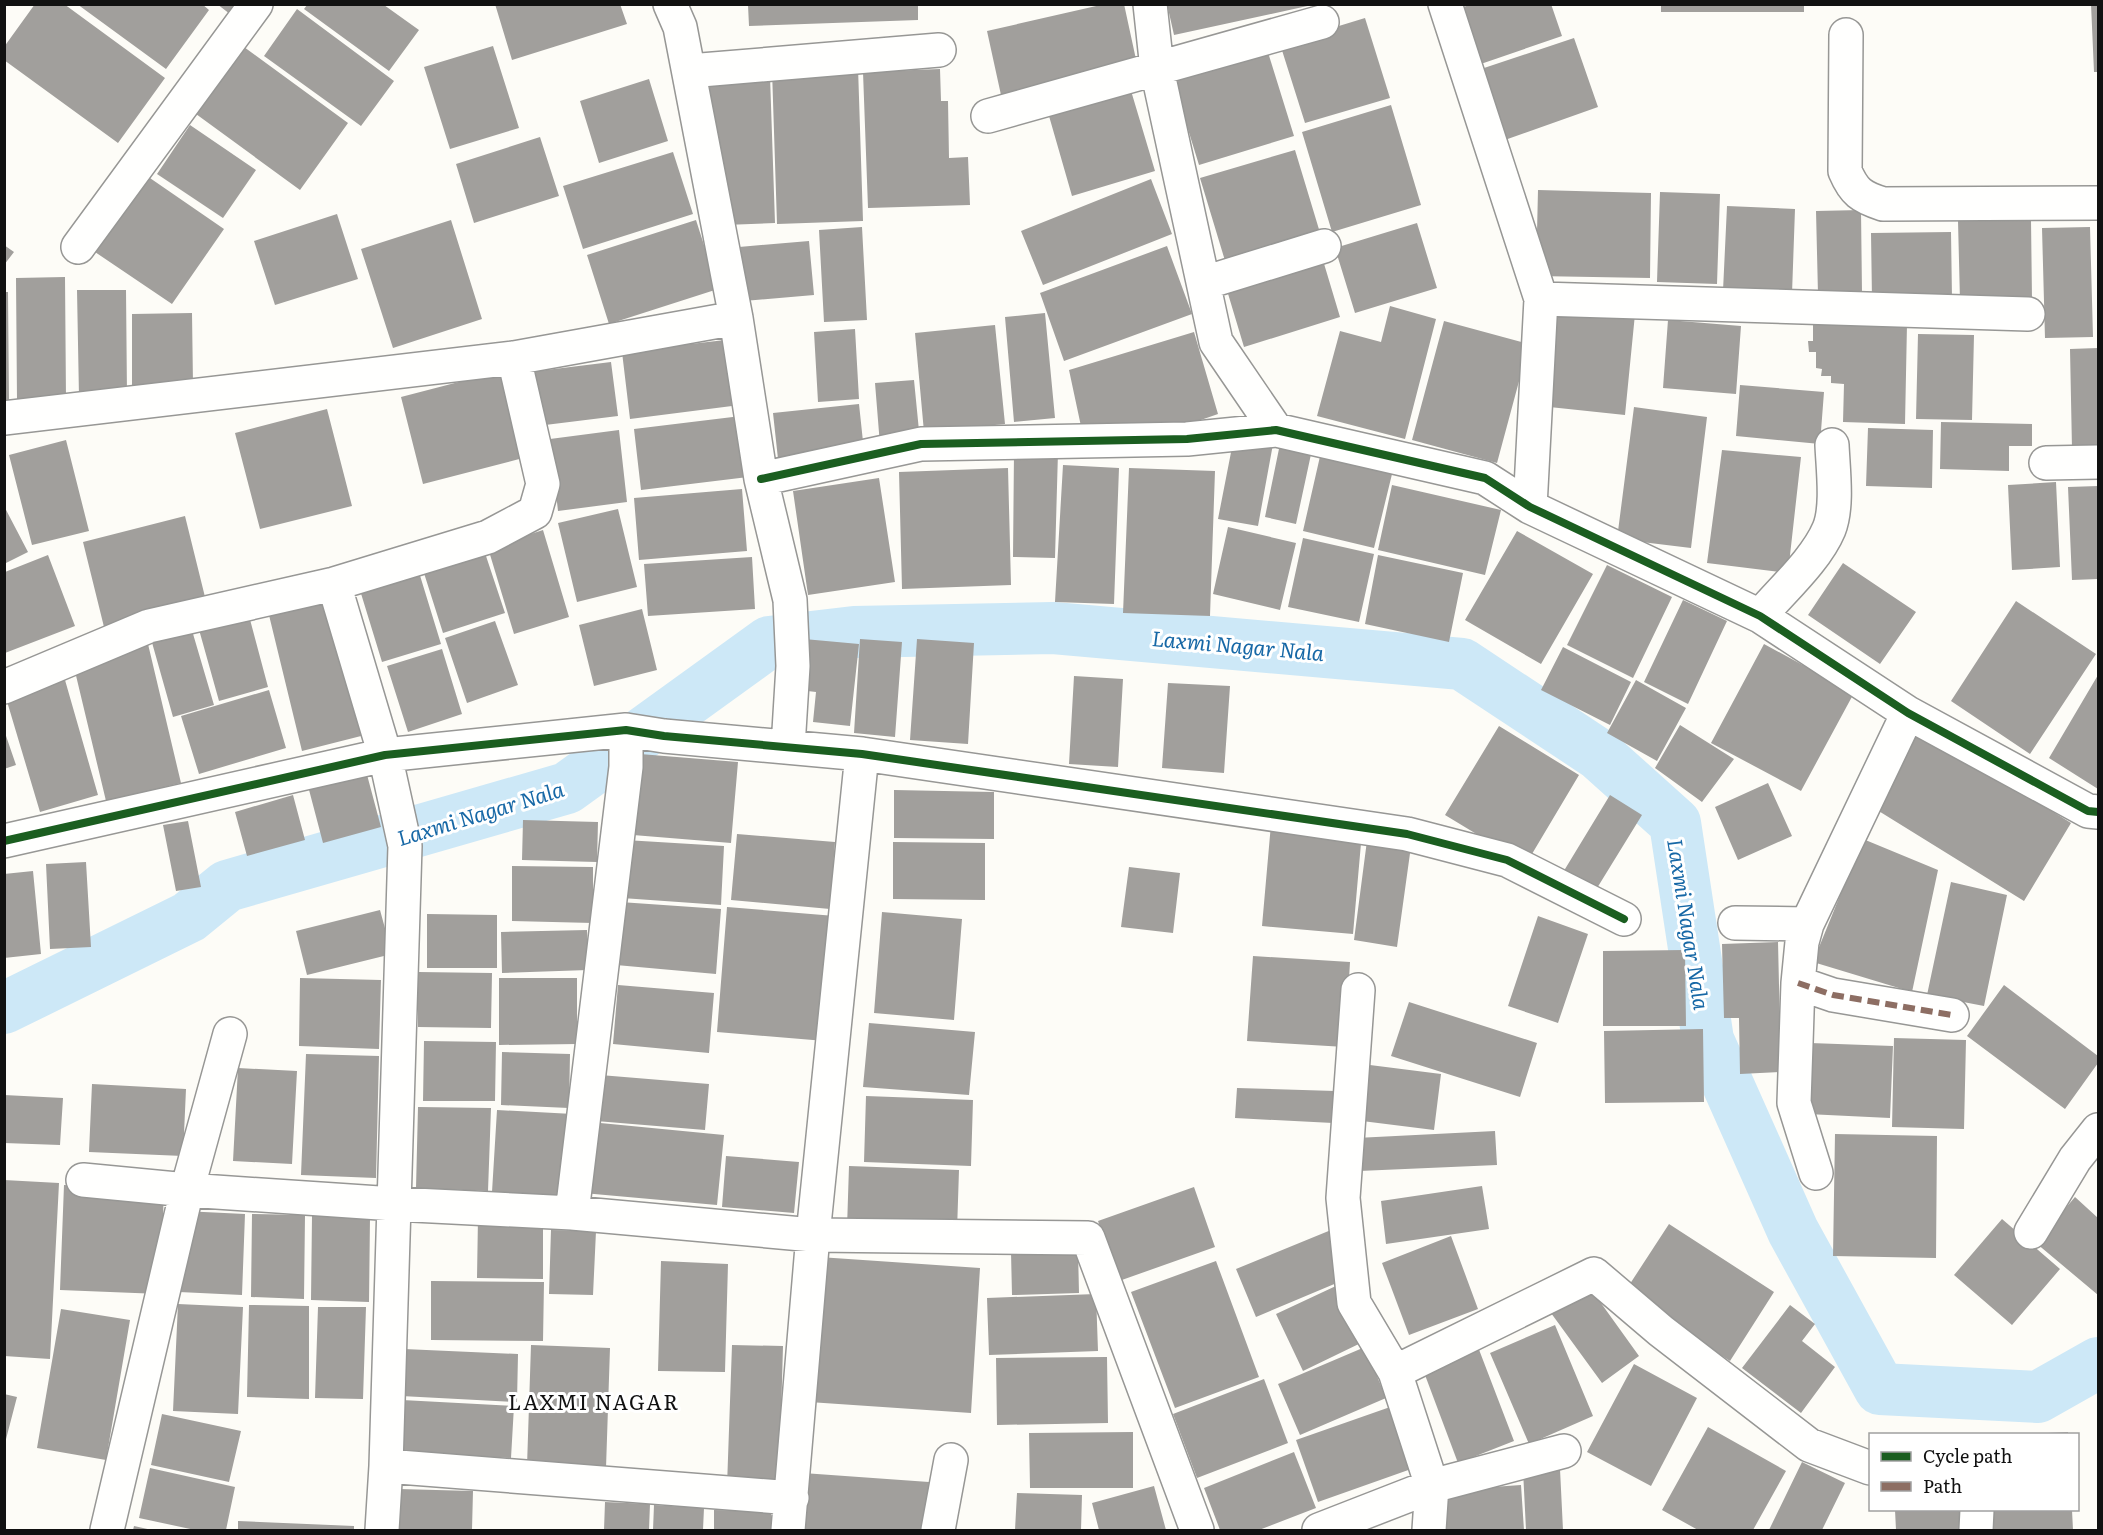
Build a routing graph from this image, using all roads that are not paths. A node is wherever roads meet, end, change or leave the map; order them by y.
1 (256, 4) edge
2 (670, 4) edge
3 (1150, 4) edge
4 (1445, 4) edge
5 (1322, 22) dead end
6 (1846, 35) dead end
7 (939, 50) dead end
8 (1157, 69) junction
9 (688, 71) junction
10 (988, 116) dead end
11 (2098, 203) edge
12 (1324, 246) dead end
13 (78, 247) dead end
14 (1204, 283) junction
15 (1541, 299) junction
16 (2028, 314) dead end
17 (736, 318) junction
18 (514, 358) junction
19 (4, 418) edge
20 (1276, 430) junction
21 (1832, 445) dead end
22 (2098, 462) edge
23 (2046, 463) dead end
24 (761, 479) junction
25 (1530, 507) junction
26 (334, 584) junction
27 (1760, 616) junction
28 (4, 687) edge
29 (1908, 712) junction
30 (626, 730) junction
31 (788, 747) junction
32 (862, 754) junction
33 (385, 755) junction
34 (2098, 812) edge
35 (4, 841) edge
36 (1624, 919) dead end
37 (1735, 923) dead end
38 (1807, 924) junction
39 (1798, 982) junction
40 (1358, 990) dead end
41 (1952, 1015) dead end
42 (230, 1034) dead end
43 (2098, 1130) edge
44 (1816, 1173) dead end
45 (82, 1180) dead end
46 (187, 1190) junction
47 (394, 1204) junction
48 (572, 1213) junction
49 (2031, 1232) dead end
50 (813, 1235) junction
51 (1395, 1372) junction
52 (1564, 1451) dead end
53 (951, 1460) dead end
54 (386, 1466) junction
55 (1869, 1468) edge
56 (1432, 1486) junction
57 (792, 1498) junction
58 (1977, 1511) edge
59 (107, 1530) edge
60 (382, 1530) edge
61 (789, 1530) edge
62 (938, 1530) edge
63 (1197, 1530) edge
64 (1319, 1530) edge
65 (1429, 1530) edge
66 (1976, 1530) edge

1 - 13 street
2 - 9 street
3 - 8 street
4 - 15 street
5 - 8 street
6 - 11 street
7 - 9 street
8 - 10 street
8 - 14 street
9 - 17 street
12 - 14 street
14 - 20 street
15 - 16 street
15 - 25 street
17 - 18 street
17 - 24 street
18 - 19 street
18 - 26 street
20 - 24 street
20 - 25 street
21 - 27 street
22 - 23 street
24 - 31 street
25 - 27 street
26 - 28 street
26 - 33 street
27 - 29 street
29 - 34 street
29 - 38 street
30 - 31 street
30 - 33 street
30 - 48 street
31 - 32 street
32 - 36 street
32 - 50 street
33 - 35 street
33 - 47 street
37 - 38 street
38 - 39 street
39 - 41 street
39 - 44 street
40 - 51 street
42 - 46 street
43 - 49 street
45 - 46 street
46 - 47 street
46 - 59 street
47 - 48 street
47 - 54 street
48 - 50 street
50 - 57 street
50 - 63 street
51 - 55 street
51 - 56 street
52 - 56 street
53 - 62 street
54 - 57 street
54 - 60 street
56 - 64 street
56 - 65 street
57 - 61 street
58 - 66 street

